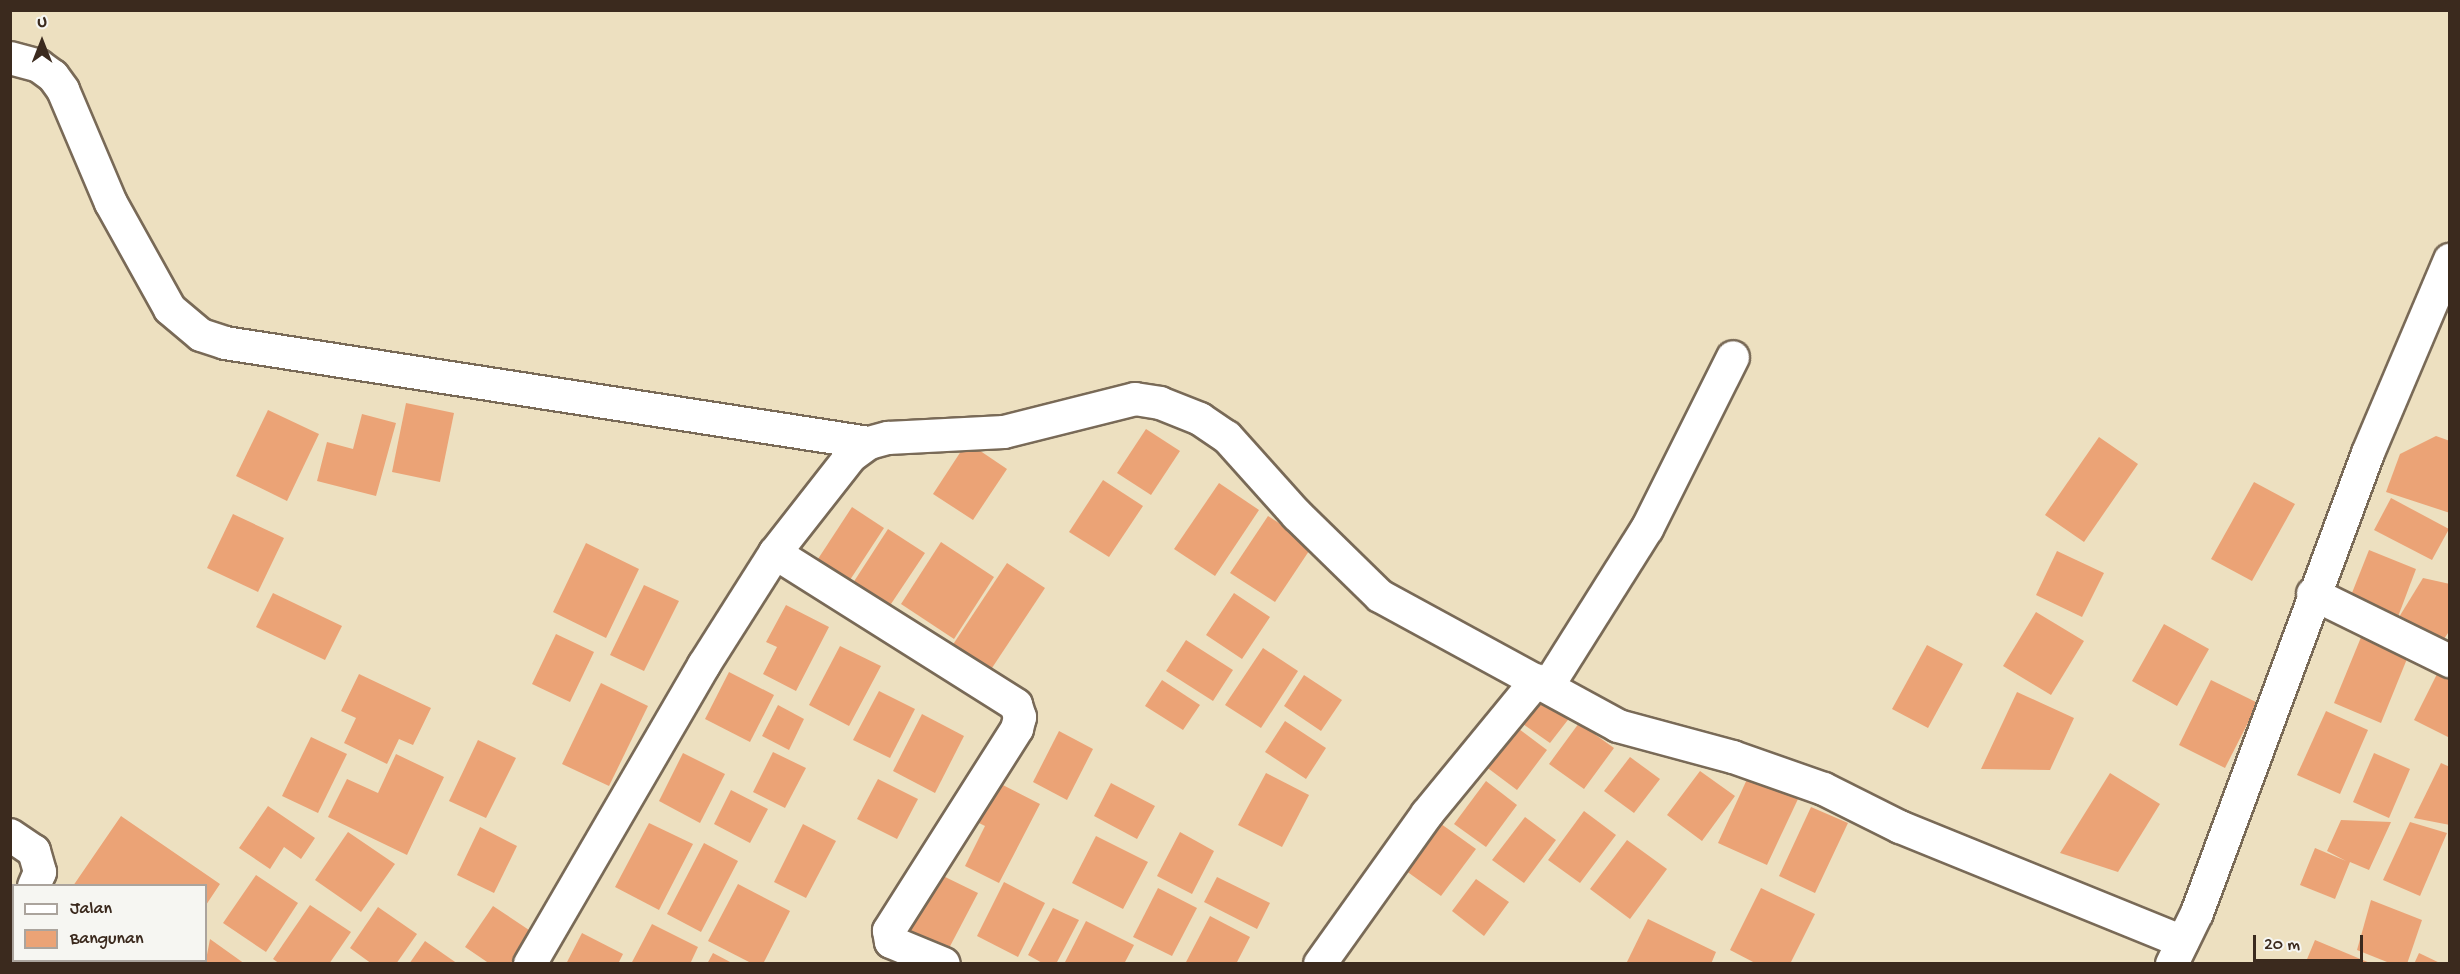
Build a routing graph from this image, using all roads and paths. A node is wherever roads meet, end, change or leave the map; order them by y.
1 (10, 58) edge
2 (2450, 260) edge
3 (1733, 357) dead end
4 (869, 443) junction
5 (775, 553) junction
6 (2313, 594) junction
7 (2450, 661) edge
8 (1542, 683) junction
9 (10, 835) edge
10 (34, 884) edge
11 (2178, 953) edge
12 (530, 963) edge
13 (944, 963) edge
14 (1320, 963) edge

1 - 4 street
2 - 6 street
3 - 8 street
4 - 5 street
4 - 8 street
5 - 12 street
5 - 13 street
6 - 7 street
6 - 11 street
8 - 11 street
8 - 14 street
9 - 10 street

